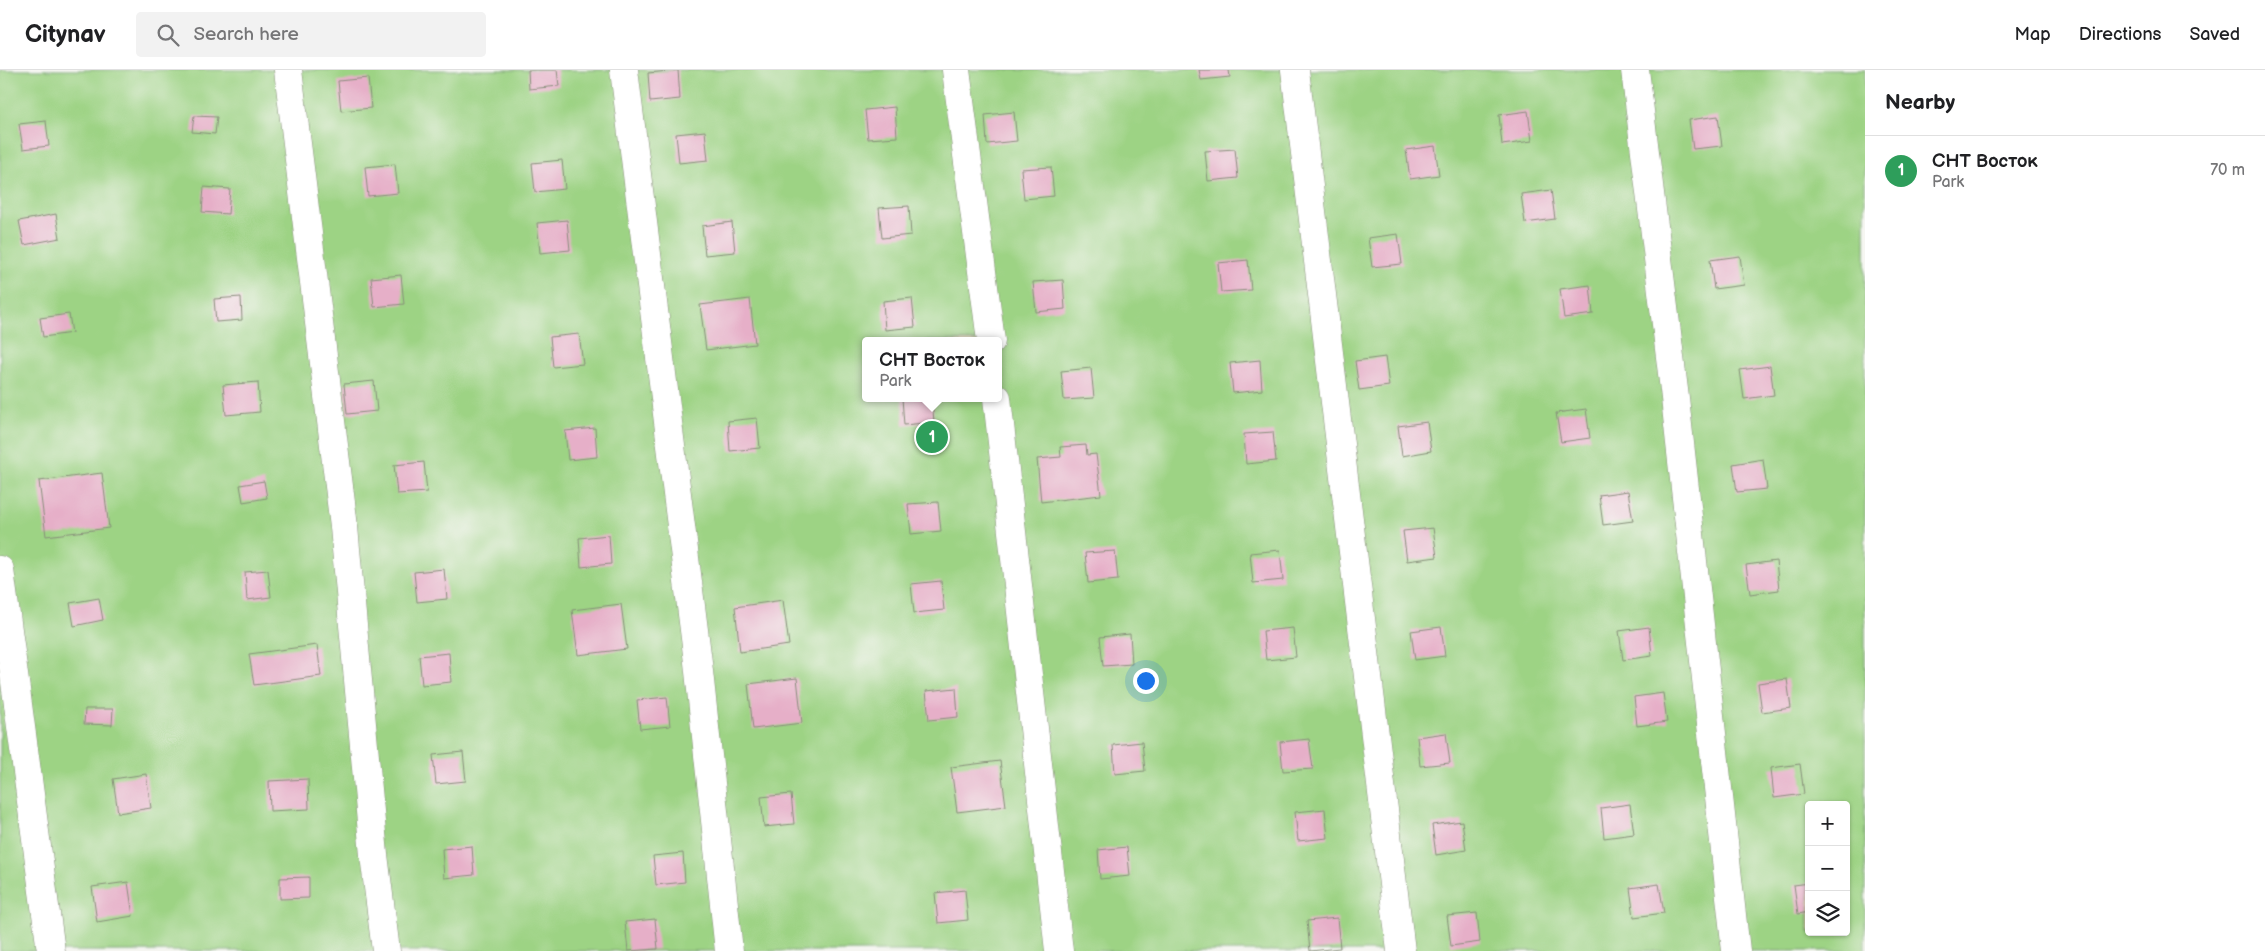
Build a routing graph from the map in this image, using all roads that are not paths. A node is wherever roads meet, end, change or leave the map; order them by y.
1 (288, 70) edge
2 (624, 70) edge
3 (956, 70) edge
4 (1295, 70) edge
5 (1635, 70) edge
6 (990, 337) edge
7 (998, 402) edge
8 (0, 570) edge
9 (51, 951) edge
10 (386, 951) edge
11 (729, 951) edge
12 (1059, 951) edge
13 (1401, 951) edge
14 (1736, 951) edge

1 - 10 lane
2 - 11 lane
3 - 6 lane
4 - 13 lane
5 - 14 lane
7 - 12 lane
8 - 9 lane

